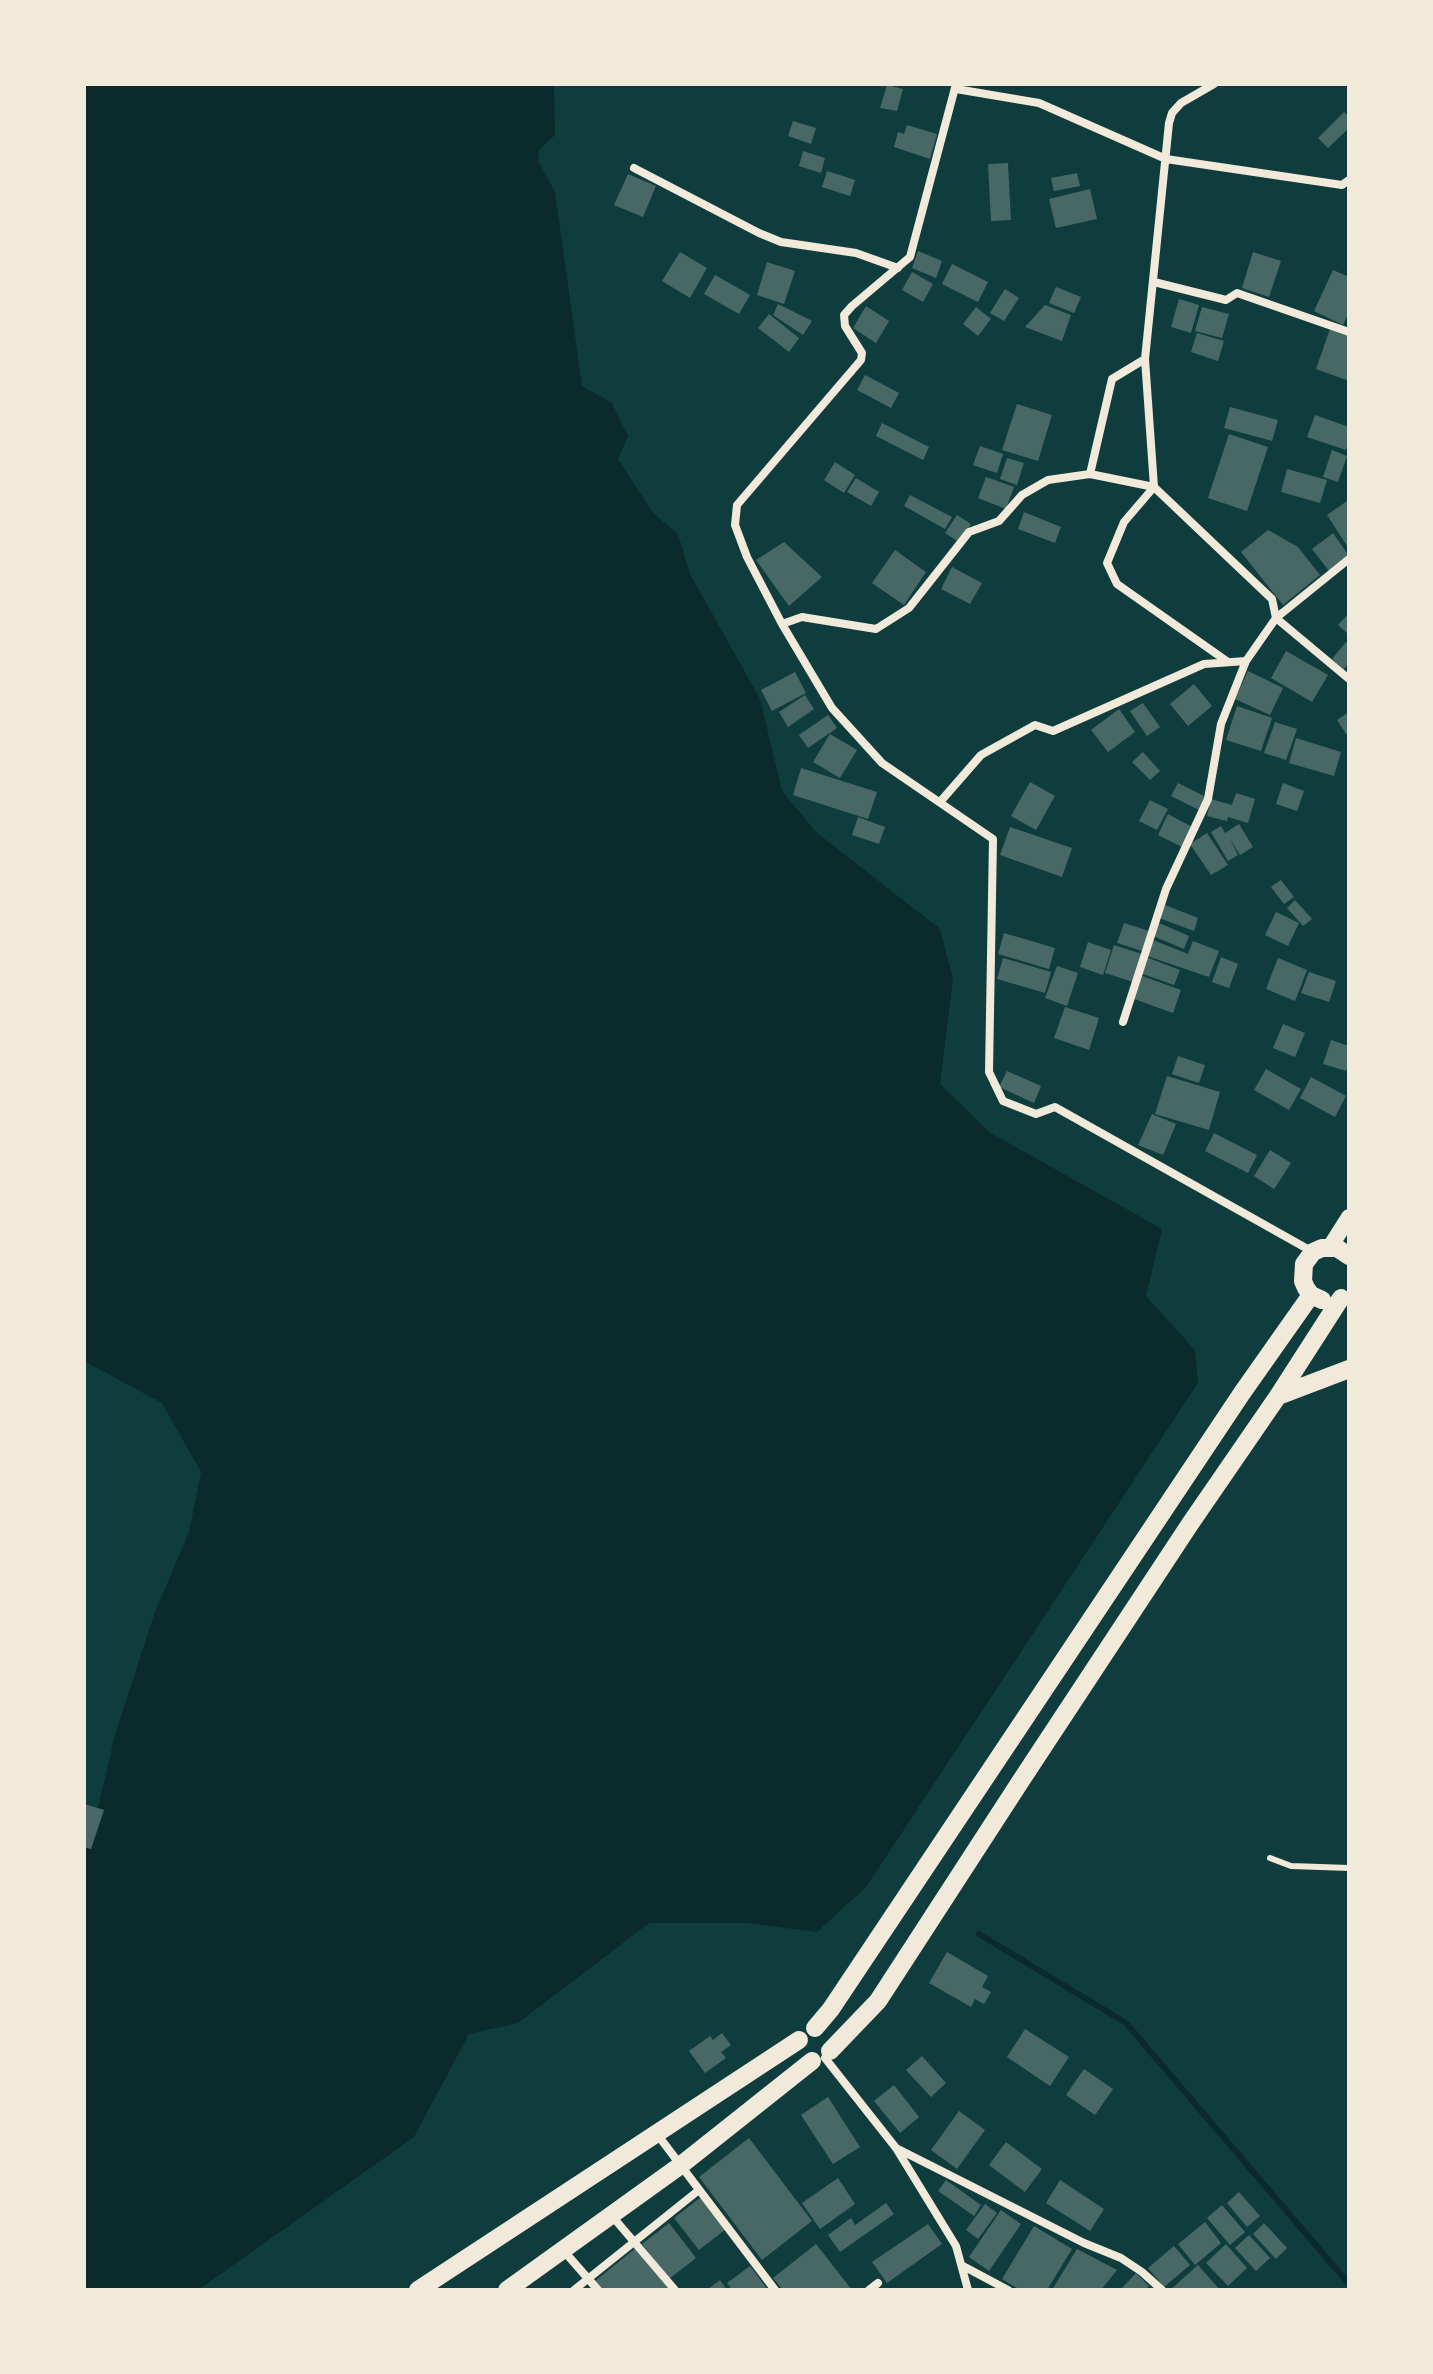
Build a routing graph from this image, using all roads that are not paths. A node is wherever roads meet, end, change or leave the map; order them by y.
1 (1214, 84) edge
2 (956, 86) edge
3 (1166, 159) junction
4 (634, 168) dead end
5 (1349, 180) edge
6 (898, 268) junction
7 (1154, 282) junction
8 (1349, 332) edge
9 (1145, 359) junction
10 (1090, 474) junction
11 (1154, 487) junction
12 (1349, 559) edge
13 (1276, 618) junction
14 (782, 624) junction
15 (1246, 661) junction
16 (1228, 662) junction
17 (1349, 679) edge
18 (940, 802) junction
19 (1123, 1022) dead end
20 (1349, 1217) edge
21 (1321, 1250) junction
22 (1349, 1256) edge
23 (1311, 1295) junction
24 (1345, 1295) edge
25 (1349, 1369) edge
26 (1278, 1396) junction
27 (1270, 1858) dead end
28 (1349, 1868) edge
29 (815, 2028) junction
30 (799, 2040) junction
31 (822, 2057) junction
32 (656, 2133) junction
33 (896, 2148) junction
34 (681, 2165) junction
35 (699, 2190) junction
36 (612, 2216) junction
37 (635, 2242) junction
38 (563, 2250) junction
39 (963, 2266) junction
40 (589, 2278) junction
41 (878, 2283) dead end
42 (418, 2290) edge
43 (507, 2290) edge
44 (574, 2290) edge
45 (598, 2290) edge
46 (675, 2290) edge
47 (775, 2290) edge
48 (869, 2290) edge
49 (968, 2290) edge
50 (1008, 2290) edge
51 (1162, 2290) edge

1 - 3 street
2 - 3 street
2 - 6 street
3 - 5 street
3 - 7 street
4 - 6 street
6 - 14 street
7 - 8 street
7 - 9 street
9 - 10 street
9 - 11 street
10 - 11 street
10 - 14 street
11 - 13 street
11 - 16 street
12 - 13 street
13 - 15 street
13 - 17 street
14 - 18 street
15 - 16 street
15 - 19 street
16 - 18 street
18 - 21 street
20 - 21 main road
21 - 22 main road
21 - 23 main road
23 - 24 main road
23 - 29 main road
24 - 26 main road
25 - 26 main road
26 - 31 main road
27 - 28 lane
29 - 30 main road
29 - 31 main road
30 - 31 main road
30 - 32 main road
31 - 33 street
31 - 34 main road
32 - 34 street
32 - 42 main road
33 - 39 street
33 - 51 street
34 - 35 street
34 - 36 main road
35 - 37 street
35 - 47 street
36 - 37 street
36 - 38 main road
37 - 40 street
37 - 46 street
38 - 40 street
38 - 43 main road
39 - 49 street
39 - 50 street
40 - 44 street
40 - 45 street
41 - 48 street

